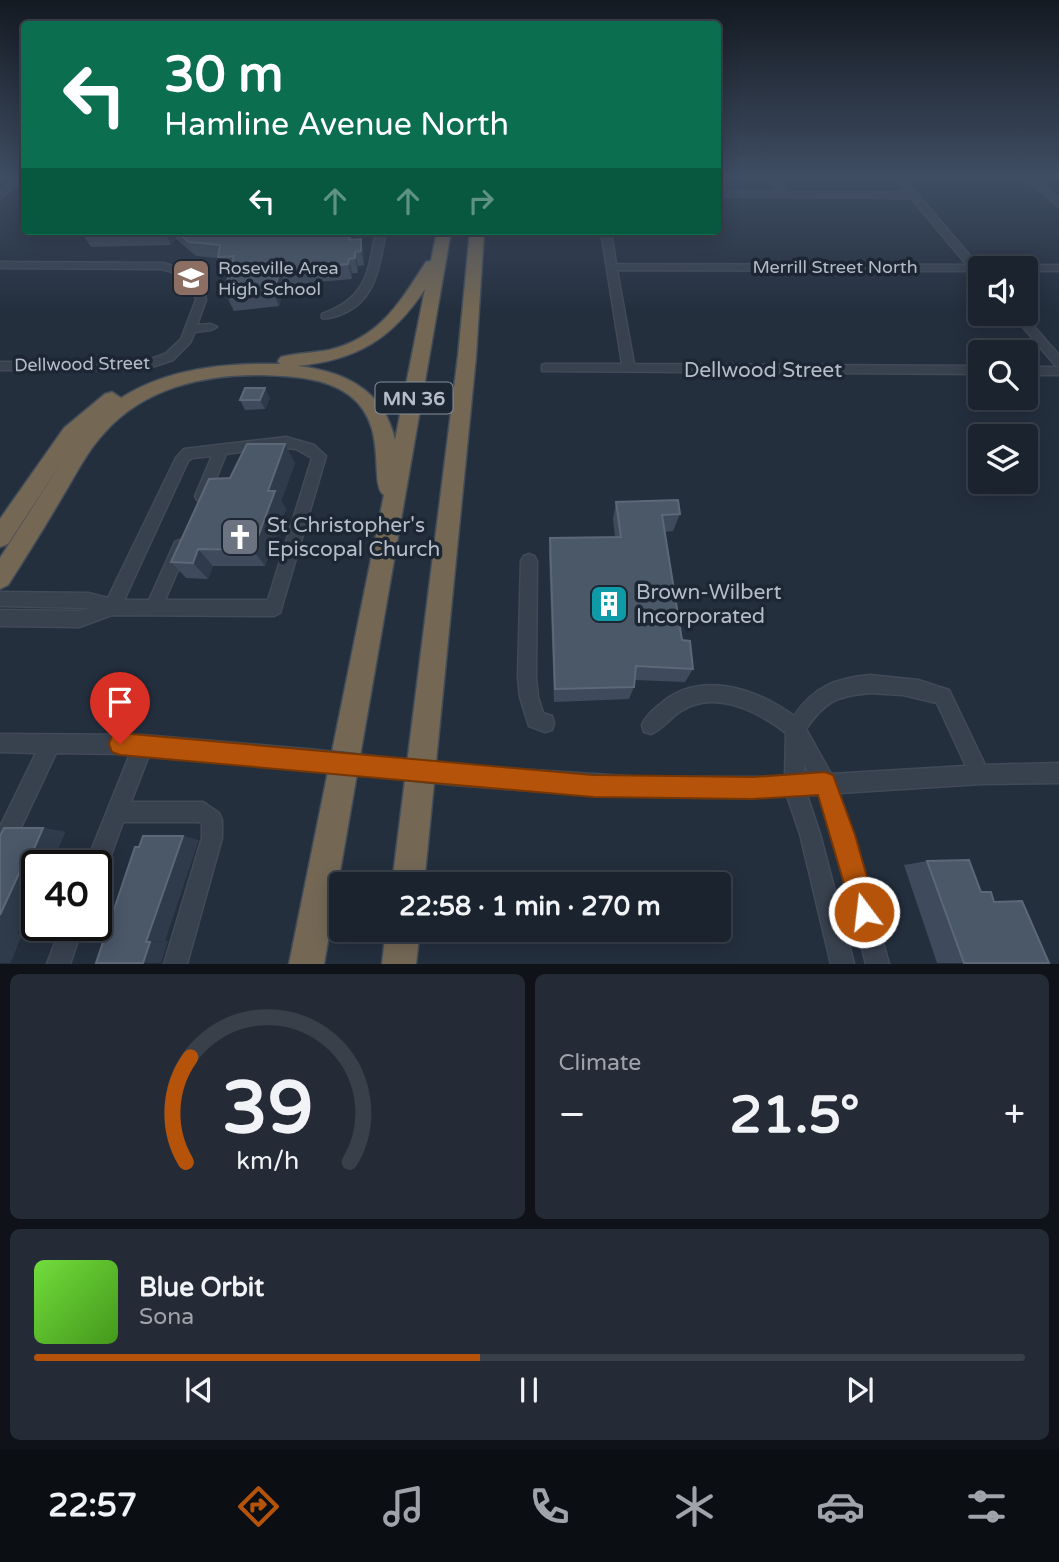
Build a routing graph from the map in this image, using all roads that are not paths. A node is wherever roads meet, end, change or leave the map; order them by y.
1 (936, 221) edge
2 (380, 235) edge
3 (444, 235) edge
4 (444, 235) edge
5 (607, 235) edge
6 (477, 236) edge
7 (968, 258) edge
8 (0, 265) edge
9 (612, 267) junction
10 (1059, 268) edge
11 (1038, 269) edge
12 (968, 270) edge
13 (327, 316) dead end
14 (1027, 326) edge
15 (211, 327) dead end
16 (191, 329) junction
17 (1059, 362) edge
18 (0, 366) edge
19 (546, 368) dead end
20 (629, 369) junction
21 (968, 370) edge
22 (1038, 370) edge
23 (1059, 371) edge
24 (221, 450) junction
25 (195, 510) edge
26 (185, 535) edge
27 (0, 537) edge
28 (384, 559) junction
29 (529, 561) dead end
30 (0, 578) edge
31 (0, 599) edge
32 (112, 607) junction
33 (154, 607) junction
34 (0, 618) edge
35 (545, 723) dead end
36 (651, 725) dead end
37 (796, 729) junction
38 (0, 743) edge
39 (51, 743) junction
40 (143, 744) junction
41 (979, 773) junction
42 (1059, 773) edge
43 (825, 783) junction
44 (794, 786) junction
45 (117, 812) junction
46 (0, 850) edge
47 (102, 850) edge
48 (409, 872) edge
49 (66, 941) edge
50 (402, 942) edge
51 (58, 964) edge
52 (175, 964) edge
53 (306, 964) edge
54 (399, 964) edge
55 (842, 964) edge
56 (878, 964) edge

1 - 7 street
2 - 13 street
3 - 27 highway
4 - 28 highway, MN 36
5 - 9 street
6 - 48 highway, MN 36
8 - 16 street, Dellwood Street
9 - 12 street, Merrill Street North
9 - 20 street
10 - 11 street, Merrill Street North
14 - 17 street
15 - 16 street
16 - 18 street, Dellwood Street
19 - 20 street, Dellwood Street
20 - 21 street, Dellwood Street
22 - 23 street
24 - 25 street
24 - 32 street
24 - 33 street
26 - 33 street
28 - 30 highway
28 - 53 highway, MN 36
29 - 35 street
31 - 32 street
32 - 33 street
32 - 34 street
36 - 37 street
37 - 41 street
37 - 43 street
37 - 44 street
38 - 39 street
39 - 40 street
39 - 46 street
40 - 44 street, bridge
40 - 45 street
41 - 42 street
41 - 43 street
43 - 44 street
43 - 56 street
44 - 55 street
45 - 47 street
45 - 52 street
49 - 51 street
50 - 54 highway

